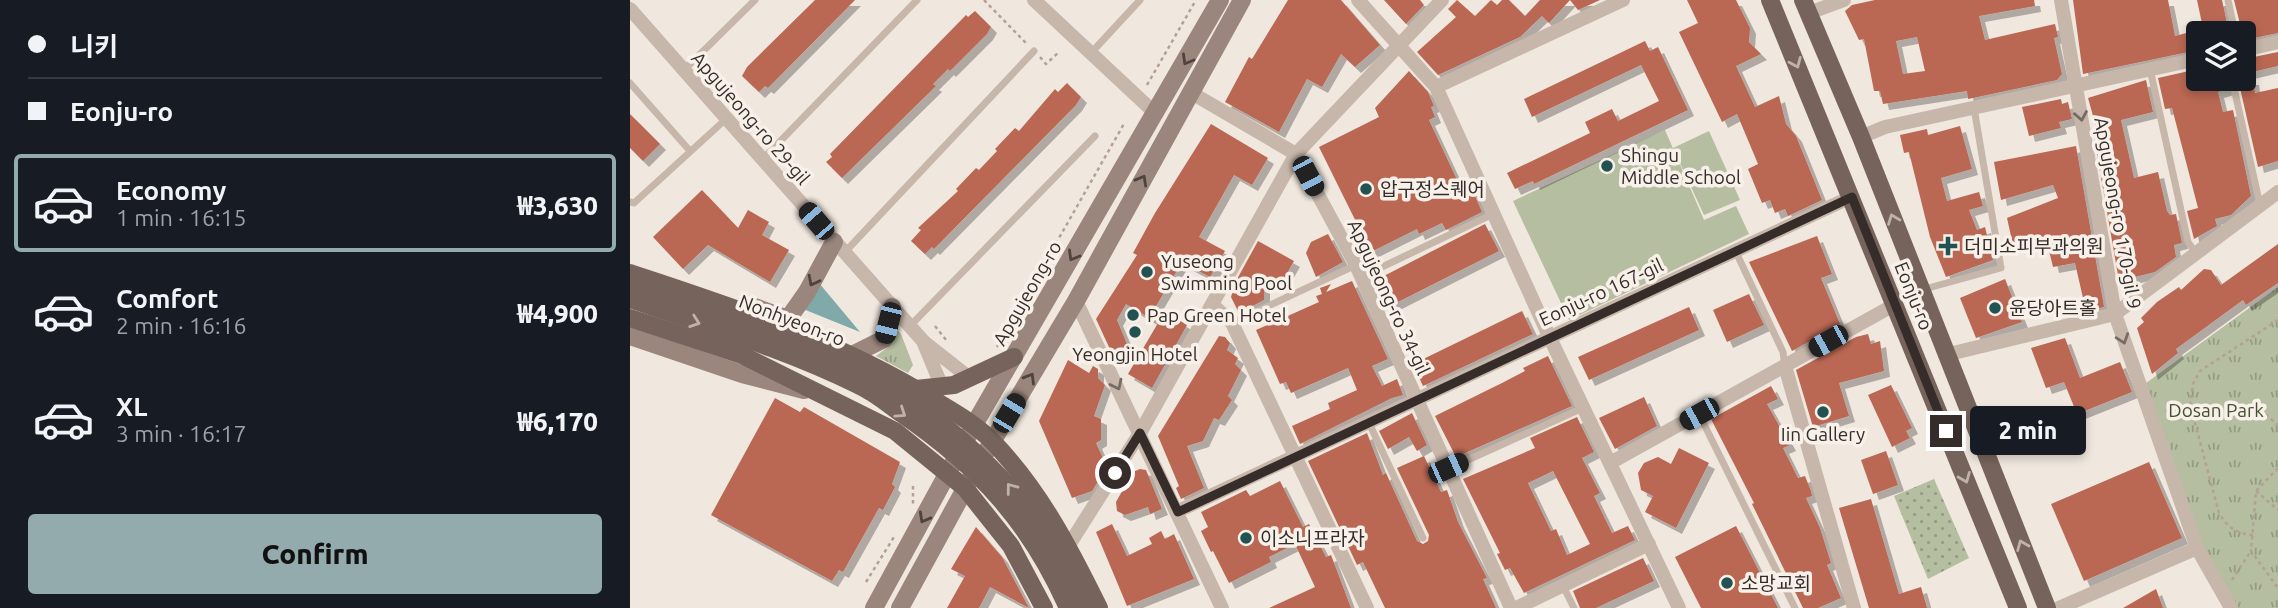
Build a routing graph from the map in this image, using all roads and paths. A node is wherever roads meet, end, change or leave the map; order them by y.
1 (755, 0) edge
2 (918, 0) edge
3 (984, 0) edge
4 (1034, 0) edge
5 (1140, 0) edge
6 (1196, 0) edge
7 (1220, 0) edge
8 (1242, 0) edge
9 (1358, 0) edge
10 (1442, 0) edge
11 (1770, 0) edge
12 (1844, 0) edge
13 (2061, 0) edge
14 (2228, 0) edge
15 (1619, 1) edge
16 (1806, 7) edge
17 (630, 9) edge
18 (2232, 21) edge
19 (2278, 42) edge
20 (1399, 43) junction
21 (2256, 47) edge
22 (1034, 51) junction
23 (1059, 52) dead end
24 (1090, 54) junction
25 (2186, 62) edge
26 (2150, 69) junction
27 (684, 70) junction
28 (630, 83) edge
29 (2076, 85) junction
30 (1436, 87) junction
31 (2235, 91) edge
32 (1191, 92) junction
33 (1143, 93) dead end
34 (1974, 108) junction
35 (1156, 114) junction
36 (727, 119) junction
37 (1125, 122) dead end
38 (1095, 136) dead end
39 (1861, 137) junction
40 (690, 151) junction
41 (1296, 154) junction
42 (762, 160) junction
43 (2278, 192) edge
44 (1852, 197) junction
45 (630, 202) edge
46 (2260, 205) junction
47 (1493, 214) junction
48 (839, 247) junction
49 (1735, 249) junction
50 (2196, 253) junction
51 (630, 265) edge
52 (1359, 271) junction
53 (630, 273) edge
54 (630, 284) edge
55 (1920, 290) junction
56 (630, 299) edge
57 (1076, 301) junction
58 (1213, 305) junction
59 (1894, 305) junction
60 (892, 307) junction
61 (2115, 314) junction
62 (630, 318) edge
63 (2278, 320) edge
64 (1232, 323) junction
65 (793, 324) junction
66 (910, 327) junction
67 (630, 336) edge
68 (1550, 338) junction
69 (923, 341) junction
70 (997, 347) dead end
71 (1945, 355) junction
72 (850, 356) junction
73 (1014, 357) junction
74 (1784, 366) junction
75 (971, 379) junction
76 (942, 387) junction
77 (916, 389) junction
78 (820, 394) junction
79 (1417, 400) junction
80 (2255, 405) dead end
81 (1584, 407) junction
82 (1699, 414) junction
83 (1369, 423) junction
84 (974, 425) junction
85 (2278, 425) edge
86 (1140, 433) junction
87 (992, 441) junction
88 (1296, 457) junction
89 (1610, 463) junction
90 (1448, 468) junction
91 (2278, 468) edge
92 (949, 474) junction
93 (912, 485) dead end
94 (965, 488) junction
95 (2256, 491) junction
96 (913, 504) dead end
97 (2278, 510) edge
98 (1178, 512) junction
99 (900, 527) dead end
100 (2253, 535) junction
101 (1423, 538) dead end
102 (1648, 544) junction
103 (2197, 548) junction
104 (1072, 551) junction
105 (2251, 551) junction
106 (1030, 578) junction
107 (866, 582) dead end
108 (1563, 586) junction
109 (2278, 588) edge
110 (2222, 593) junction
111 (1088, 600) edge
112 (1044, 607) edge
113 (874, 608) edge
114 (900, 608) edge
115 (1068, 608) edge
116 (1099, 608) edge
117 (1222, 608) edge
118 (1367, 608) edge
119 (1513, 608) edge
120 (1574, 608) edge
121 (1679, 608) edge
122 (1795, 608) edge
123 (1854, 608) edge
124 (2018, 608) edge
125 (2047, 608) edge
126 (2059, 608) edge
127 (2231, 608) edge

1 - 27 lane
2 - 42 lane
3 - 22 path
4 - 24 street
5 - 24 lane
6 - 33 path
7 -> 35 main road, Apgujeong-ro
8 - 32 main road
9 - 20 street
10 - 20 street
11 -> 44 main road, Eonju-ro
12 - 16 street
13 - 29 street, Apgujeong-ro 170-gil 9
14 - 18 lane
15 - 30 street
16 - 39 main road, Eonju-ro
17 - 27 street, Apgujeong-ro 29-gil
19 - 21 street
20 - 30 street
20 - 41 street
22 - 23 path
22 - 48 lane
24 - 35 street
25 - 26 street
26 - 29 street
26 - 50 lane
27 - 36 street, Apgujeong-ro 29-gil
28 - 40 lane
29 - 34 street
29 -> 61 street, Apgujeong-ro 170-gil 9
30 - 47 street
31 - 46 lane
32 - 41 street
57 -> 32 main road
34 - 39 street
34 - 55 lane
35 -> 73 main road, Apgujeong-ro
36 - 40 lane
36 - 42 street, Apgujeong-ro 29-gil
37 - 70 path
38 - 66 lane
55 -> 39 main road, Eonju-ro
40 - 45 lane
41 - 52 street, Apgujeong-ro 34-gil
41 - 58 street
42 - 48 street, Apgujeong-ro 29-gil
43 - 46 street
44 - 49 street, Eonju-ro 167-gil
44 - 59 main road, Eonju-ro
46 - 50 street
47 - 52 lane
47 - 68 street
48 - 60 street, Apgujeong-ro 29-gil
48 -> 65 main road
49 - 68 street, Eonju-ro 167-gil
49 - 74 lane
50 - 61 street
51 - 65 main road
52 - 64 lane
52 - 79 street, Apgujeong-ro 34-gil
53 - 65 main road, Nonhyeon-ro
111 -> 54 main road, Nonhyeon-ro, bridge
55 - 71 main road, Eonju-ro
56 -> 115 main road, Nonhyeon-ro, bridge
57 -> 86 street
87 -> 57 main road
58 - 64 street
58 - 86 street
59 - 74 street
59 -> 124 main road, Eonju-ro
60 - 66 street, Apgujeong-ro 29-gil
60 - 72 main road
61 - 71 street
61 -> 103 street, Apgujeong-ro 170-gil 9
62 - 78 main road
63 - 100 path
64 - 88 street
65 - 72 main road, Nonhyeon-ro
66 - 69 street, Apgujeong-ro 29-gil
67 - 78 main road
68 - 79 street, Eonju-ro 167-gil
68 - 81 street
69 - 75 street
69 - 76 street, Apgujeong-ro 29-gil
125 -> 71 main road, Eonju-ro
72 - 77 main road, Nonhyeon-ro
73 - 75 main road
73 - 84 main road, Apgujeong-ro
74 - 82 street
74 - 123 street
75 - 76 main road
76 - 77 main road
77 - 84 main road, Nonhyeon-ro
78 - 92 main road
79 - 83 street, Eonju-ro 167-gil
79 - 90 street, Apgujeong-ro 34-gil
80 - 85 path
81 - 89 street
81 - 90 lane
82 - 89 street
82 - 122 lane
83 - 88 street, Eonju-ro 167-gil
83 - 101 lane
84 - 87 main road, Nonhyeon-ro
84 - 92 main road, Apgujeong-ro
86 - 98 street
86 - 104 street
87 - 94 main road
87 - 104 main road, Nonhyeon-ro
88 - 98 street, Eonju-ro 167-gil
88 - 118 street
89 - 102 street
90 - 119 street, Apgujeong-ro 34-gil
91 - 95 path
92 - 94 main road
92 -> 113 main road, Apgujeong-ro
93 - 96 path
94 - 106 main road
94 - 114 main road
95 - 97 path
95 - 100 path
98 - 117 street
99 - 107 path
100 - 105 path
102 - 108 street
102 - 121 street
103 - 110 street, Apgujeong-ro 170-gil 9
103 - 126 street
104 - 106 main road
104 - 111 main road, Nonhyeon-ro
105 - 109 path
105 - 110 path
106 - 112 main road
108 - 119 street
108 - 120 lane
110 - 127 street, Apgujeong-ro 170-gil 9
111 - 112 main road
111 - 116 main road, Nonhyeon-ro

